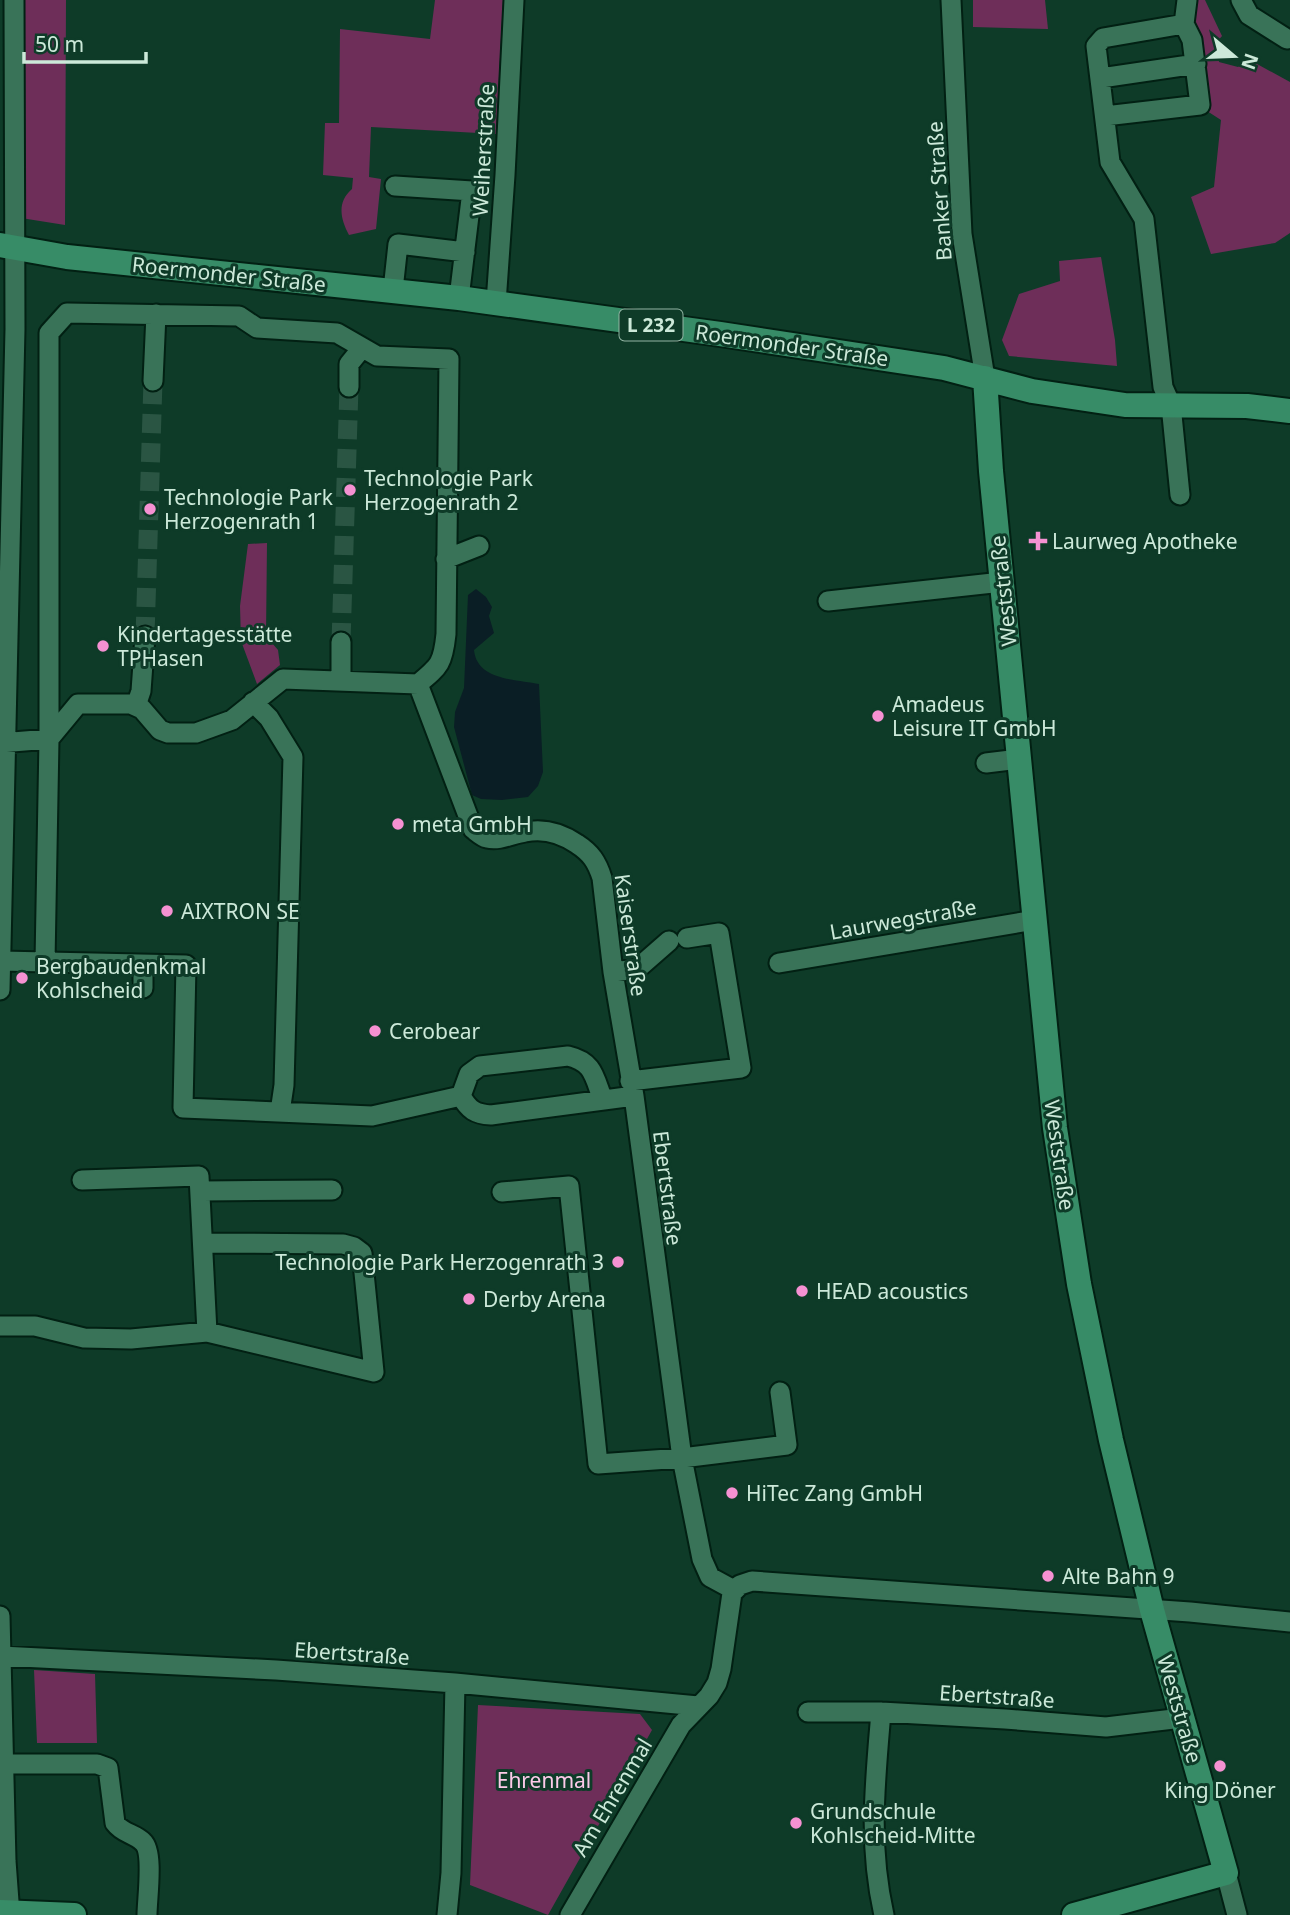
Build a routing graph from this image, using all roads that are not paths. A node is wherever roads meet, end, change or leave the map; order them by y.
1 (14, 0) edge
2 (513, 0) edge
3 (951, 0) edge
4 (1187, 0) edge
5 (1241, 0) edge
6 (1184, 24) junction
7 (1287, 39) dead end
8 (1196, 64) junction
9 (1101, 78) junction
10 (1105, 116) junction
11 (395, 186) dead end
12 (7, 246) edge
13 (465, 252) junction
14 (393, 290) junction
15 (459, 298) junction
16 (496, 303) junction
17 (156, 314) junction
18 (362, 348) junction
19 (7, 360) edge
20 (985, 378) junction
21 (153, 381) tunnel mouth
22 (349, 387) tunnel mouth
23 (1171, 405) junction
24 (1290, 411) edge
25 (6, 428) edge
26 (1180, 495) dead end
27 (479, 546) dead end
28 (446, 559) junction
29 (1002, 582) junction
30 (828, 601) dead end
31 (145, 636) tunnel mouth
32 (341, 642) tunnel mouth
33 (341, 680) junction
34 (418, 684) junction
35 (253, 702) junction
36 (136, 706) junction
37 (49, 739) junction
38 (3, 743) edge
39 (1019, 760) junction
40 (986, 763) dead end
41 (2, 861) edge
42 (1035, 920) junction
43 (1, 961) edge
44 (45, 962) junction
45 (779, 963) dead end
46 (143, 965) junction
47 (612, 972) junction
48 (0, 982) edge
49 (143, 988) dead end
50 (0, 990) edge
51 (632, 1089) junction
52 (461, 1096) junction
53 (603, 1100) junction
54 (280, 1112) junction
55 (82, 1180) dead end
56 (332, 1190) dead end
57 (202, 1191) junction
58 (502, 1192) dead end
59 (204, 1243) junction
60 (0, 1326) edge
61 (207, 1332) junction
62 (780, 1392) dead end
63 (681, 1458) junction
64 (734, 1590) junction
65 (1152, 1610) junction
66 (0, 1616) edge
67 (1290, 1622) edge
68 (1, 1656) edge
69 (455, 1683) junction
70 (698, 1706) junction
71 (808, 1712) dead end
72 (881, 1712) junction
73 (1182, 1718) junction
74 (4, 1764) junction
75 (1226, 1873) junction
76 (6, 1913) edge
77 (74, 1915) edge
78 (147, 1915) edge
79 (447, 1915) edge
80 (570, 1915) edge
81 (884, 1915) edge
82 (1074, 1915) edge
83 (1237, 1915) edge

1 - 12 street
2 - 16 street, Weiherstraße
3 - 20 street, Banker Straße
4 - 6 street
5 - 7 street
6 - 8 street
6 - 9 street
8 - 9 street
8 - 10 street
9 - 10 street
10 - 23 street
11 - 13 street
12 - 14 main road, Roermonder Straße / L 232
12 - 19 street
13 - 14 street
13 - 15 street
14 - 15 main road, Roermonder Straße / L 232
15 - 16 main road, Roermonder Straße / L 232
16 - 20 main road, Roermonder Straße / L 232
17 - 18 street
17 - 21 street
17 - 37 street
18 - 22 street
18 - 28 street
19 - 25 street
20 - 23 main road, Roermonder Straße / L 232
20 - 29 main road, Weststraße
23 - 24 main road, Roermonder Straße / L 232
23 - 26 street
25 - 38 street
27 - 28 street
28 - 34 street
29 - 30 street
29 - 39 main road, Weststraße
31 - 36 street
32 - 33 street
33 - 34 street
33 - 35 street
34 - 47 street, Kaiserstraße
35 - 36 street
35 - 54 street
36 - 37 street
37 - 38 street
37 - 44 street
38 - 41 street
39 - 40 street
39 - 42 main road, Weststraße
41 - 43 street
42 - 45 street, Laurwegstraße
42 - 65 main road, Weststraße
43 - 44 street
43 - 48 street
44 - 46 street
46 - 49 street
46 - 54 street
47 - 51 street, Kaiserstraße
47 - 51 street
48 - 50 street
51 - 53 street
51 - 63 street, Ebertstraße
52 - 53 street
52 - 53 street
52 - 54 street
55 - 57 street
56 - 57 street
57 - 59 street
58 - 63 street
59 - 61 street
59 - 61 street
60 - 61 street
62 - 63 street
63 - 64 street, Ebertstraße
64 - 65 street
64 - 70 street, Am Ehrenmal
65 - 67 street
65 - 73 main road, Weststraße
66 - 68 street
68 - 69 street, Ebertstraße
68 - 74 street
69 - 70 street, Ebertstraße
69 - 79 street
70 - 80 street, Am Ehrenmal
71 - 72 street, Ebertstraße
72 - 73 street, Ebertstraße
72 - 81 street
73 - 75 main road, Weststraße
74 - 76 street
74 - 78 street
75 - 82 main road
75 - 83 street, Weststraße
76 - 77 main road

